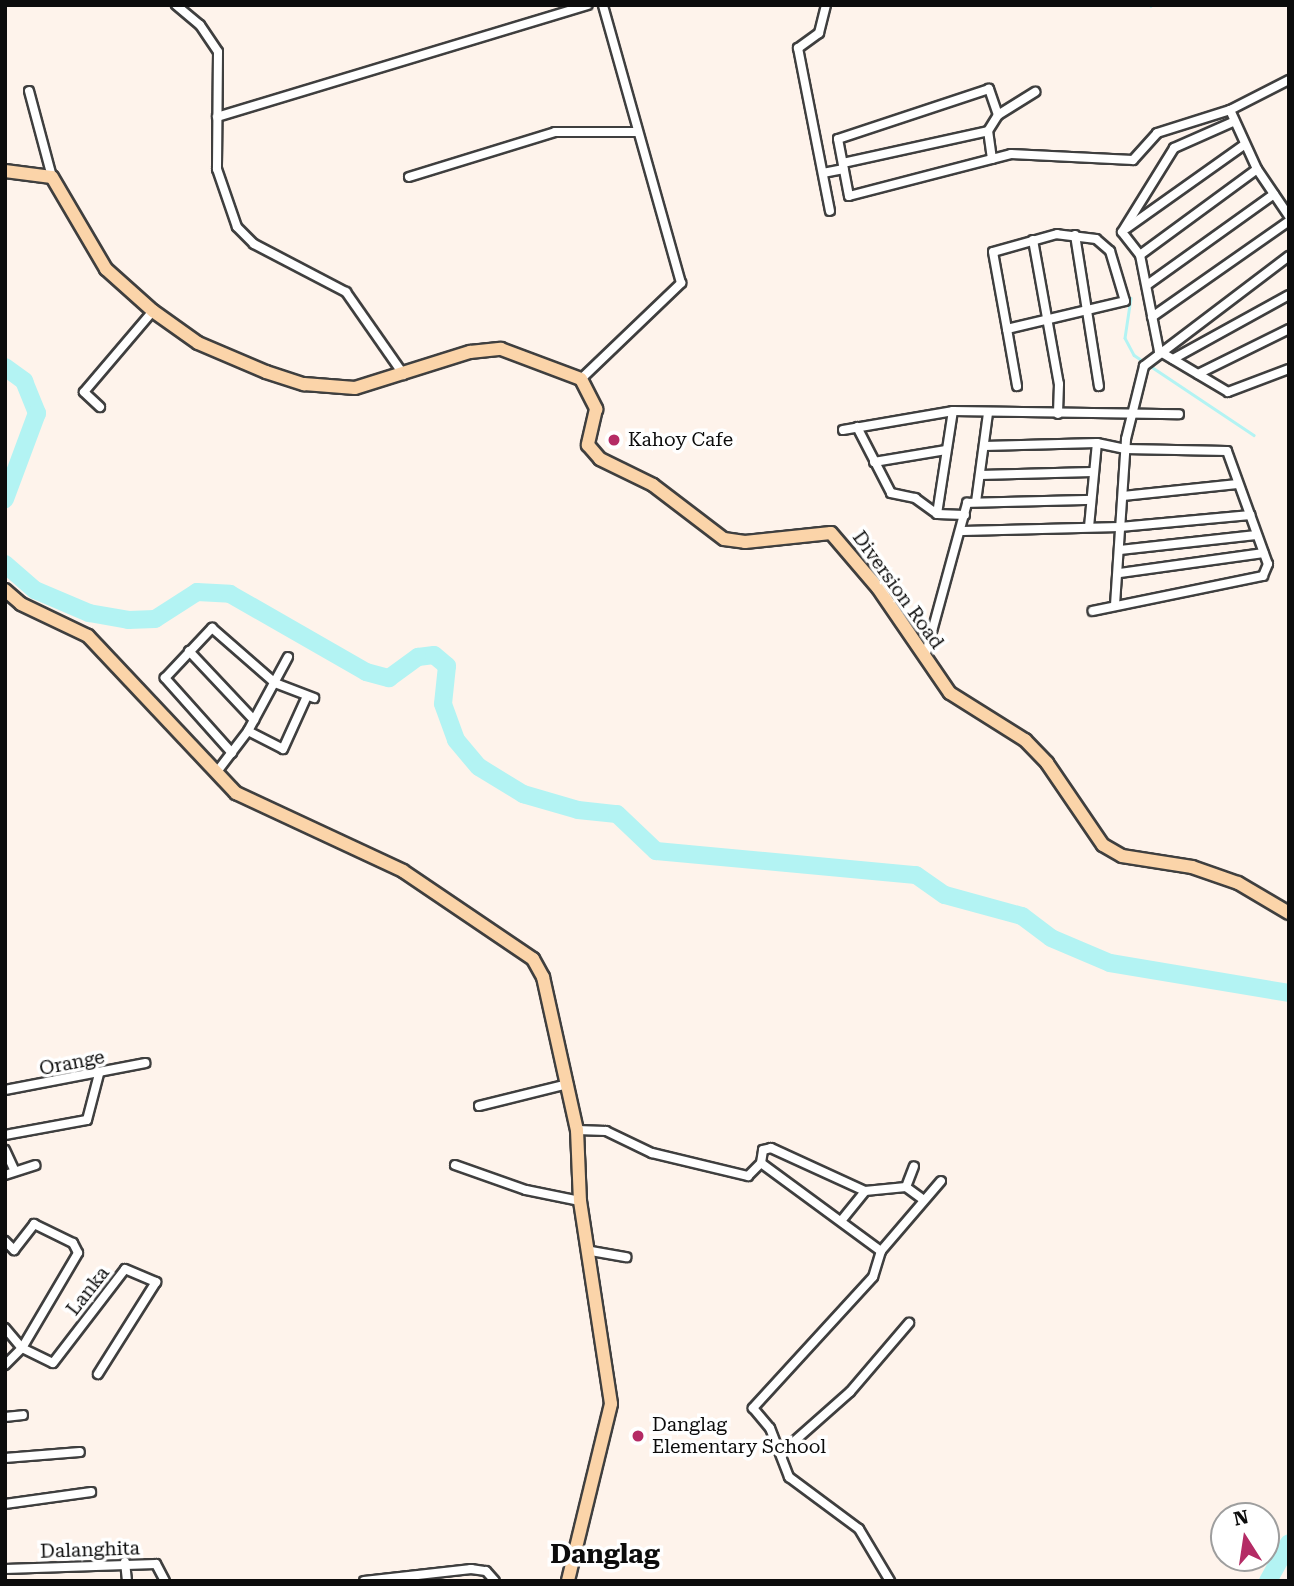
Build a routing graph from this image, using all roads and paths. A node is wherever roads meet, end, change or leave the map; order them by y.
1 (176, 5) edge
2 (587, 5) edge
3 (603, 5) edge
4 (826, 5) edge
5 (1289, 80) edge
6 (29, 91) dead end
7 (1035, 92) dead end
8 (1230, 110) junction
9 (998, 116) junction
10 (217, 117) junction
11 (1233, 122) junction
12 (988, 131) junction
13 (638, 132) junction
14 (1244, 145) junction
15 (992, 159) junction
16 (844, 166) junction
17 (1257, 169) junction
18 (5, 171) edge
19 (824, 173) junction
20 (52, 177) junction
21 (409, 177) dead end
22 (1274, 194) junction
23 (830, 211) dead end
24 (1289, 219) edge
25 (1122, 232) junction
26 (1075, 234) junction
27 (1032, 240) junction
28 (1140, 255) junction
29 (1289, 256) edge
30 (1147, 285) junction
31 (1289, 295) edge
32 (153, 311) junction
33 (1087, 311) junction
34 (1152, 317) junction
35 (1048, 320) junction
36 (1007, 329) junction
37 (1289, 329) edge
38 (1159, 351) junction
39 (1173, 359) junction
40 (1289, 369) edge
41 (1198, 374) junction
42 (404, 375) junction
43 (581, 379) junction
44 (1017, 386) dead end
45 (1099, 386) dead end
46 (100, 407) dead end
47 (953, 411) junction
48 (988, 413) junction
49 (1058, 414) junction
50 (1179, 414) dead end
51 (1131, 415) junction
52 (857, 427) junction
53 (843, 430) dead end
54 (1097, 443) junction
55 (984, 446) junction
56 (1125, 449) junction
57 (946, 450) junction
58 (874, 462) junction
59 (1092, 472) junction
60 (980, 475) junction
61 (1237, 484) junction
62 (1123, 496) junction
63 (1091, 500) junction
64 (976, 502) junction
65 (937, 514) junction
66 (965, 515) junction
67 (1250, 515) junction
68 (1089, 527) junction
69 (1120, 527) junction
70 (963, 531) junction
71 (1256, 535) junction
72 (1120, 550) junction
73 (1264, 554) junction
74 (1120, 573) junction
75 (5, 590) edge
76 (1115, 605) junction
77 (1093, 611) dead end
78 (189, 651) junction
79 (288, 657) dead end
80 (925, 658) junction
81 (275, 682) junction
82 (254, 720) junction
83 (248, 731) junction
84 (232, 753) junction
85 (216, 773) junction
86 (1289, 913) edge
87 (145, 1063) dead end
88 (99, 1074) junction
89 (568, 1084) junction
90 (5, 1090) edge
91 (479, 1106) dead end
92 (577, 1130) junction
93 (5, 1135) edge
94 (5, 1150) edge
95 (761, 1163) junction
96 (35, 1165) dead end
97 (455, 1165) dead end
98 (914, 1166) dead end
99 (15, 1171) junction
100 (5, 1175) edge
101 (941, 1181) dead end
102 (906, 1187) junction
103 (865, 1191) junction
104 (924, 1200) junction
105 (580, 1201) junction
106 (841, 1221) junction
107 (5, 1241) edge
108 (591, 1251) junction
109 (881, 1251) junction
110 (625, 1257) dead end
111 (909, 1323) dead end
112 (5, 1328) edge
113 (22, 1348) junction
114 (5, 1365) edge
115 (98, 1374) dead end
116 (23, 1415) dead end
117 (5, 1417) edge
118 (80, 1452) dead end
119 (781, 1452) junction
120 (5, 1458) edge
121 (91, 1492) dead end
122 (5, 1504) edge
123 (125, 1562) junction
124 (5, 1569) edge
125 (127, 1581) edge
126 (165, 1581) edge
127 (364, 1581) edge
128 (495, 1581) edge
129 (568, 1581) edge
130 (890, 1581) edge

1 - 10 street
2 - 10 street
3 - 13 street
4 - 19 street
5 - 8 street
6 - 20 street
7 - 9 street
8 - 11 street
8 - 15 street
9 - 12 street
9 - 16 street
10 - 42 street
11 - 14 street
11 - 25 street
12 - 15 street
12 - 16 street
13 - 21 street
13 - 43 street
14 - 17 street
14 - 25 street
15 - 16 street
16 - 19 street
17 - 22 street
17 - 28 street
18 - 20 street
19 - 23 street
20 - 32 street
22 - 24 street
22 - 30 street
24 - 34 street
25 - 28 street
26 - 27 street
26 - 33 street
26 - 33 street
27 - 35 street
27 - 36 street
28 - 30 street
29 - 38 street
30 - 34 street
31 - 39 street
32 - 42 street
32 - 46 street
33 - 35 street
33 - 45 street
34 - 38 street
35 - 36 street
35 - 49 street
36 - 44 street
37 - 41 street
38 - 39 street
38 - 51 street
39 - 41 street
40 - 41 street
42 - 43 street
43 - 80 street, Diversion Road
47 - 48 street
47 - 52 street
47 - 57 street
48 - 49 street
48 - 55 street
49 - 51 street
50 - 51 street
51 - 56 street
52 - 53 street
52 - 58 street
54 - 55 street
54 - 56 street
54 - 59 street
55 - 60 street
56 - 61 street
56 - 62 street
57 - 58 street
57 - 65 street
58 - 65 street
59 - 60 street
59 - 63 street
60 - 64 street
61 - 62 street
61 - 67 street
62 - 69 street
63 - 64 street
63 - 68 street
64 - 66 street
65 - 66 street
66 - 70 street
67 - 69 street
67 - 71 street
68 - 69 street
68 - 70 street
69 - 72 street
70 - 80 street
71 - 72 street
71 - 73 street
72 - 74 street
73 - 74 street
73 - 76 street
74 - 76 street
75 - 85 street
76 - 77 street
78 - 81 street
78 - 82 street
78 - 84 street
79 - 81 street
80 - 86 street, Diversion Road
81 - 82 street
81 - 83 street
82 - 83 street
83 - 84 street
84 - 85 street
85 - 89 street
87 - 88 street, Orange
88 - 90 street, Orange
88 - 93 street
89 - 91 street
89 - 92 street
92 - 95 street
92 - 105 street
94 - 99 street
95 - 103 street
95 - 106 street
96 - 99 street
97 - 105 street
98 - 102 street
99 - 100 street
101 - 104 street
102 - 103 street
102 - 104 street
103 - 106 street
104 - 109 street
105 - 108 street
106 - 109 street
107 - 113 street
108 - 110 street
108 - 129 street
109 - 119 street
111 - 119 street
112 - 113 street, Lanka
113 - 114 street
113 - 115 street, Lanka
116 - 117 street
118 - 120 street
119 - 130 street
121 - 122 street
123 - 124 street, Dalanghita
123 - 125 street
123 - 126 street, Dalanghita
127 - 128 street

